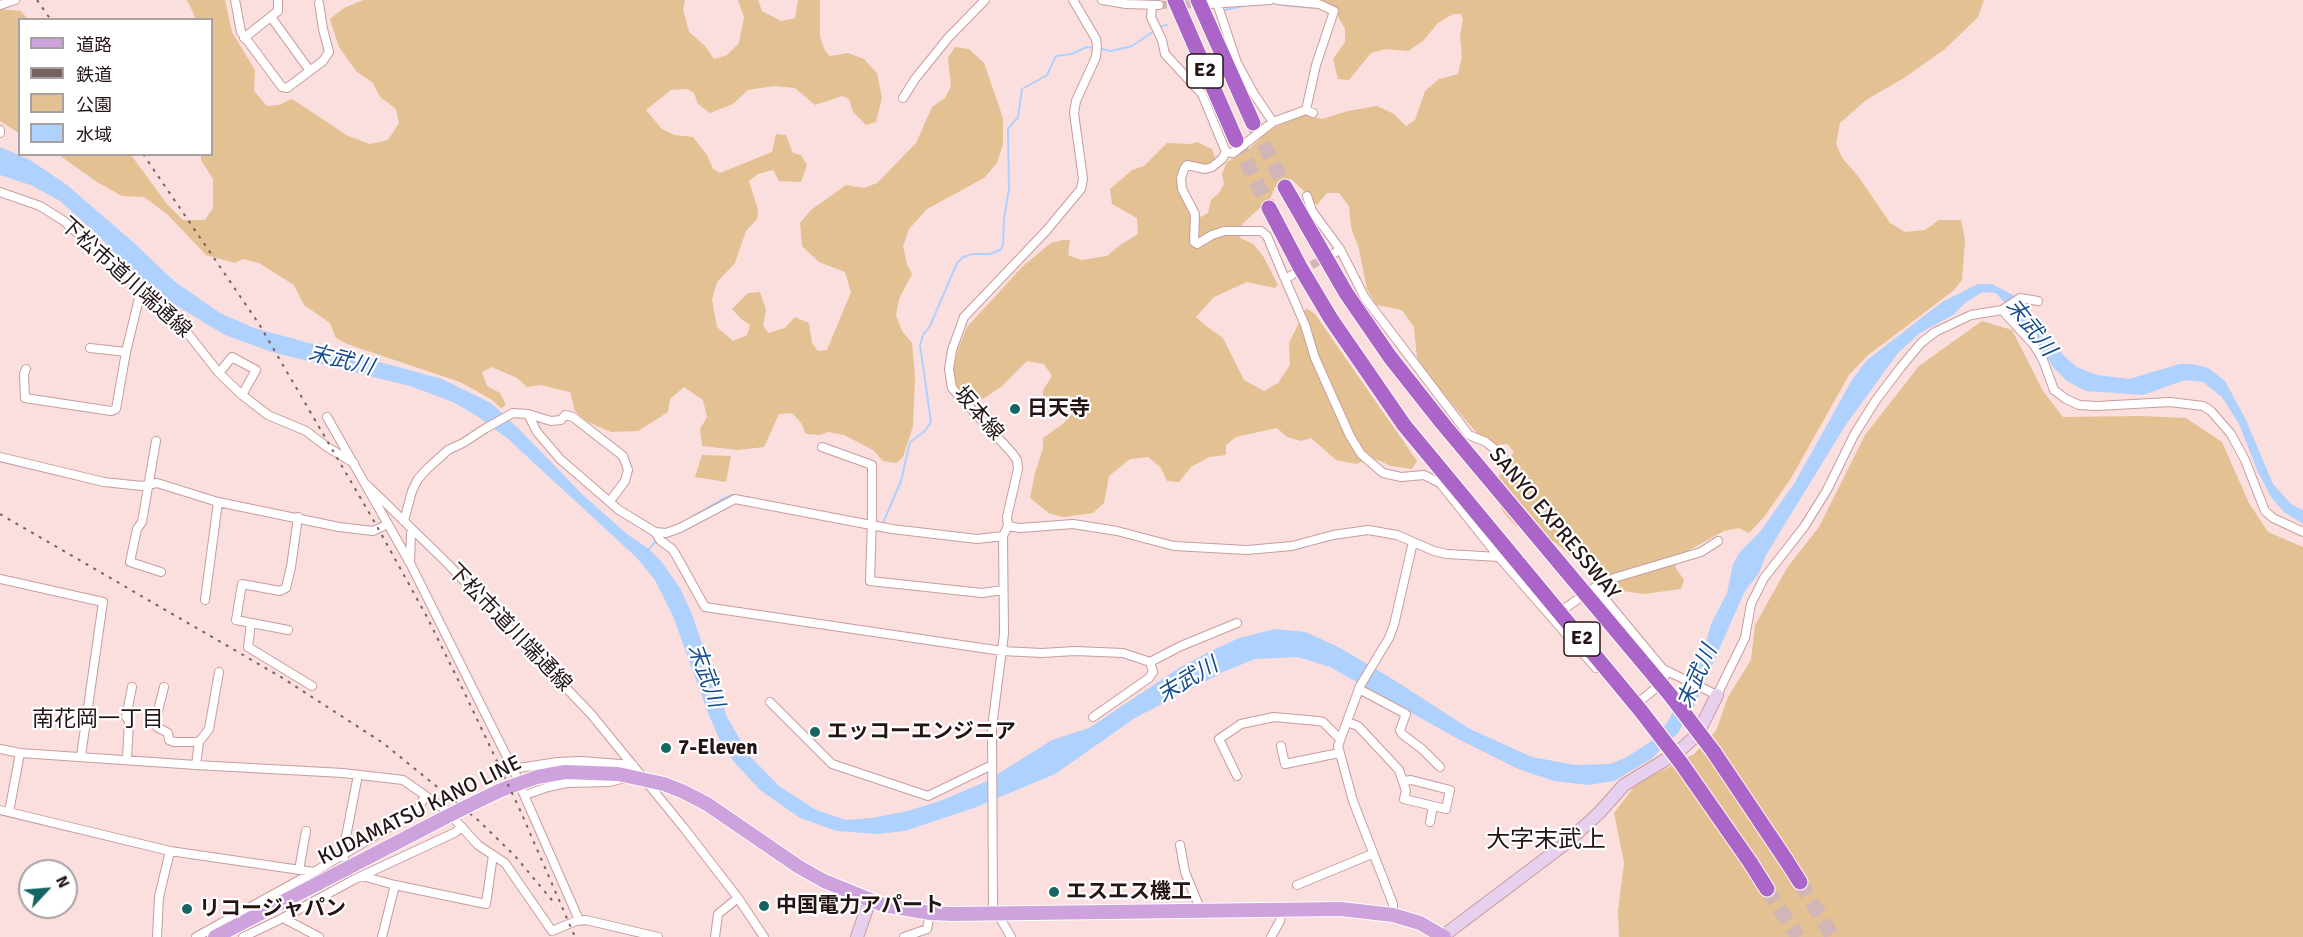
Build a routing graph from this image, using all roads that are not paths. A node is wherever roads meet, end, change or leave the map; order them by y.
1 (15, 0) edge
2 (235, 0) edge
3 (278, 0) edge
4 (985, 0) edge
5 (1073, 0) edge
6 (1102, 0) edge
7 (1175, 0) edge
8 (1269, 0) edge
9 (1277, 0) edge
10 (320, 3) dead end
11 (0, 5) edge
12 (1214, 5) edge
13 (271, 17) junction
14 (244, 38) junction
15 (310, 71) junction
16 (903, 98) dead end
17 (1273, 122) junction
18 (1253, 123) tunnel mouth
19 (1236, 140) tunnel mouth
20 (1226, 153) junction
21 (1285, 187) tunnel mouth
22 (0, 192) edge
23 (1307, 196) dead end
24 (1269, 208) tunnel mouth
25 (141, 290) junction
26 (2038, 301) dead end
27 (2003, 309) junction
28 (90, 348) dead end
29 (126, 352) junction
30 (26, 369) dead end
31 (219, 373) junction
32 (242, 395) junction
33 (528, 414) junction
34 (327, 417) dead end
35 (156, 441) dead end
36 (822, 447) dead end
37 (1503, 456) dead end
38 (0, 457) edge
39 (354, 462) junction
40 (367, 485) junction
41 (147, 486) junction
42 (610, 501) junction
43 (218, 502) junction
44 (298, 517) junction
45 (404, 521) junction
46 (872, 523) junction
47 (388, 524) junction
48 (1008, 526) junction
49 (412, 530) junction
50 (2303, 532) edge
51 (657, 536) junction
52 (1003, 536) junction
53 (1718, 541) dead end
54 (1413, 542) junction
55 (1499, 557) junction
56 (410, 563) junction
57 (161, 572) dead end
58 (0, 579) edge
59 (1595, 587) junction
60 (1003, 591) junction
61 (205, 600) dead end
62 (1552, 618) junction
63 (251, 623) junction
64 (1238, 624) dead end
65 (288, 630) dead end
66 (1002, 651) junction
67 (1150, 662) junction
68 (1666, 671) junction
69 (219, 672) dead end
70 (312, 686) dead end
71 (132, 687) dead end
72 (164, 687) dead end
73 (1360, 687) junction
74 (1712, 693) junction
75 (770, 702) dead end
76 (1093, 717) dead end
77 (1347, 722) junction
78 (1340, 739) junction
79 (199, 742) junction
80 (1281, 746) dead end
81 (0, 749) edge
82 (20, 753) junction
83 (1339, 753) junction
84 (81, 756) junction
85 (127, 760) junction
86 (196, 765) junction
87 (1440, 766) dead end
88 (992, 768) junction
89 (637, 773) junction
90 (358, 775) junction
91 (1237, 776) dead end
92 (1404, 781) junction
93 (425, 796) junction
94 (1433, 806) junction
95 (4, 811) edge
96 (1430, 822) dead end
97 (462, 827) junction
98 (306, 831) dead end
99 (1180, 844) dead end
100 (170, 851) junction
101 (1372, 854) junction
102 (493, 855) junction
103 (344, 857) junction
104 (299, 870) junction
105 (314, 872) junction
106 (356, 876) junction
107 (1800, 882) tunnel mouth
108 (395, 885) junction
109 (1297, 885) dead end
110 (1767, 889) tunnel mouth
111 (738, 898) junction
112 (870, 900) junction
113 (1202, 910) junction
114 (1281, 910) junction
115 (930, 913) junction
116 (998, 913) junction
117 (1393, 915) junction
118 (282, 918) junction
119 (579, 920) junction
120 (554, 934) edge
121 (157, 937) edge
122 (196, 937) edge
123 (215, 937) edge
124 (243, 937) edge
125 (319, 937) edge
126 (382, 937) edge
127 (658, 937) edge
128 (715, 937) edge
129 (764, 937) edge
130 (857, 937) edge
131 (904, 937) edge
132 (1011, 937) edge
133 (1271, 937) edge
134 (1443, 937) edge

1 - 11 street
2 - 14 street
3 - 13 street
4 - 16 street
5 - 48 street, 坂本線
6 - 20 street
7 - 19 highway, E2
8 - 12 street
9 - 17 street
10 - 15 street
12 - 17 street
12 - 18 highway, E2
13 - 14 street
13 - 15 street
14 - 15 street
17 - 20 street
20 - 55 street
21 - 107 highway, SANYO EXPRESSWAY / E2, bridge
22 - 25 street, 下松市道川端通線
23 - 37 street
24 - 110 highway, E2, bridge
25 - 29 street
25 - 31 street, 下松市道川端通線
26 - 27 street
27 - 50 street
27 - 74 street
28 - 29 street
29 - 30 street
31 - 32 street, 下松市道川端通線
31 - 32 street
32 - 39 street, 下松市道川端通線
33 - 42 street
33 - 42 street
33 - 45 street
34 - 39 street
35 - 41 street
36 - 46 street
38 - 41 street
39 - 40 street
40 - 45 street, 下松市道川端通線
40 - 47 street
41 - 43 street
41 - 57 street
42 - 51 street
43 - 44 street
43 - 61 street
44 - 47 street
44 - 63 street
45 - 49 street, 下松市道川端通線
46 - 51 street
46 - 52 street
46 - 60 street
47 - 56 street
48 - 52 street, 坂本線
48 - 54 street
49 - 56 street
49 - 89 street, 下松市道川端通線
51 - 66 street
52 - 60 street, 坂本線
53 - 59 street
54 - 55 street
54 - 73 street
55 - 62 street
56 - 89 street
58 - 84 street
59 - 62 street
59 - 68 street
60 - 66 street, 坂本線
62 - 68 street
63 - 65 street
63 - 70 street
64 - 67 street
66 - 67 street
66 - 88 street, 坂本線
67 - 76 street
68 - 74 street
69 - 79 street
71 - 85 street
72 - 79 street
73 - 77 street
73 - 87 street
74 - 134 street
75 - 88 street
77 - 78 street
77 - 92 street
78 - 83 street
78 - 91 street
79 - 86 street
80 - 83 street
81 - 82 street
82 - 84 street
82 - 95 street
83 - 101 street
84 - 85 street
85 - 86 street
86 - 90 street
88 - 116 street, 坂本線
89 - 111 street, 下松市道川端通線
89 - 112 main road, KUDAMATSU KANO LINE
89 - 119 street
89 - 123 main road, KUDAMATSU KANO LINE, bridge
90 - 93 street
90 - 103 street
92 - 94 street
92 - 94 street
93 - 97 street
93 - 103 street
94 - 96 street
95 - 100 street
97 - 102 street
97 - 106 street
98 - 104 street
99 - 113 street
100 - 104 street
100 - 121 street
101 - 109 street
101 - 117 street
102 - 108 street
102 - 120 street
103 - 105 street
104 - 105 street
105 - 122 street
106 - 108 street
106 - 118 street
108 - 126 street
111 - 128 street
111 - 129 street, 下松市道川端通線
112 - 115 main road, KUDAMATSU KANO LINE
112 - 130 street
113 - 114 main road, KUDAMATSU KANO LINE
113 - 116 main road, KUDAMATSU KANO LINE
114 - 117 main road, KUDAMATSU KANO LINE
114 - 133 street
115 - 116 main road, KUDAMATSU KANO LINE
115 - 131 street
116 - 132 street
117 - 134 main road, KUDAMATSU KANO LINE
118 - 124 street
118 - 125 street
119 - 120 street
119 - 127 street

